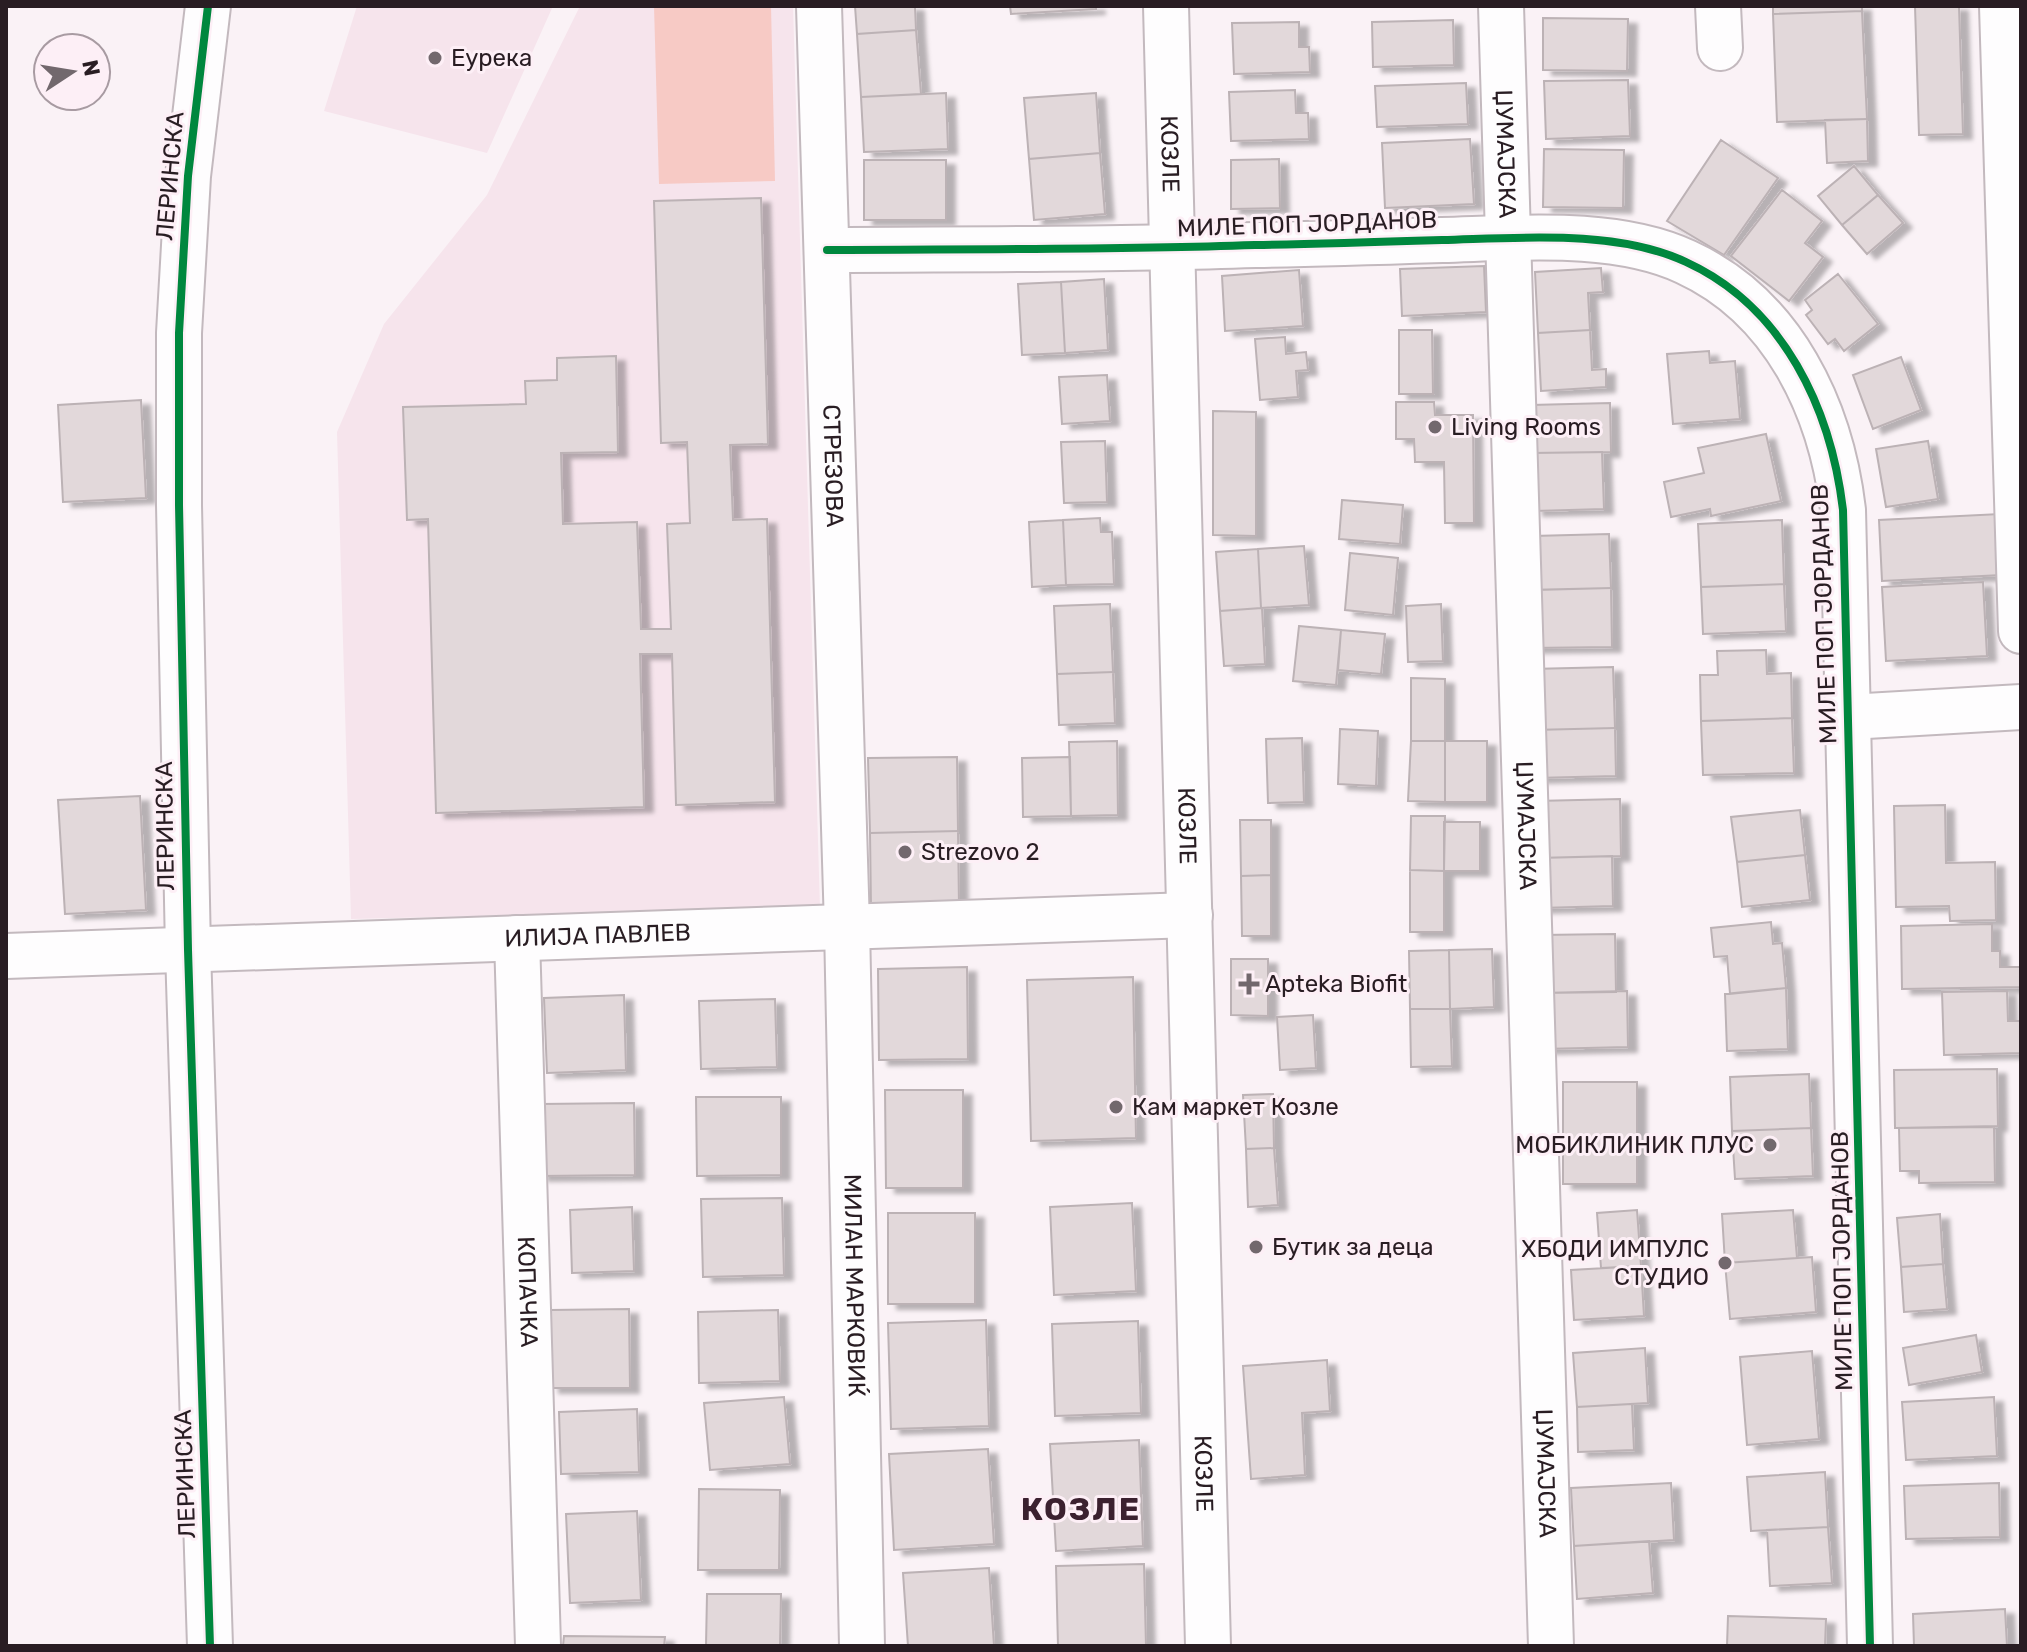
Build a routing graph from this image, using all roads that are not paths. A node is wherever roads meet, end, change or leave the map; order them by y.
1 (208, 6) edge
2 (819, 6) edge
3 (1166, 6) edge
4 (1501, 6) edge
5 (2002, 6) edge
6 (1507, 238) junction
7 (1173, 248) junction
8 (827, 250) junction
9 (2021, 631) edge
10 (2021, 707) edge
11 (1849, 717) junction
12 (1190, 915) junction
13 (847, 926) junction
14 (517, 938) junction
15 (188, 950) junction
16 (6, 956) edge
17 (210, 1646) edge
18 (538, 1646) edge
19 (862, 1646) edge
20 (1208, 1646) edge
21 (1551, 1646) edge
22 (1870, 1646) edge

1 - 15 street, ЛЕРИНСКА
2 - 8 street, СТРЕЗОВА
3 - 7 street, КОЗЛЕ
4 - 6 street, ЏУМАЈСКА
5 - 9 street
6 - 7 street, МИЛЕ ПОП ЈОРДАНОВ
6 - 11 street, МИЛЕ ПОП ЈОРДАНОВ
6 - 21 street, ЏУМАЈСКА
7 - 8 street, МИЛЕ ПОП ЈОРДАНОВ
7 - 12 street, КОЗЛЕ
8 - 13 street, СТРЕЗОВА
10 - 11 street
11 - 22 street, МИЛЕ ПОП ЈОРДАНОВ
12 - 13 street, ИЛИЈА ПАВЛЕВ
12 - 20 street, КОЗЛЕ
13 - 14 street, ИЛИЈА ПАВЛЕВ
13 - 19 street, МИЛАН МАРКОВИЌ
14 - 15 street, ИЛИЈА ПАВЛЕВ
14 - 18 street, КОПАЧКА
15 - 16 street, ИЛИЈА ПАВЛЕВ
15 - 17 street, ЛЕРИНСКА

